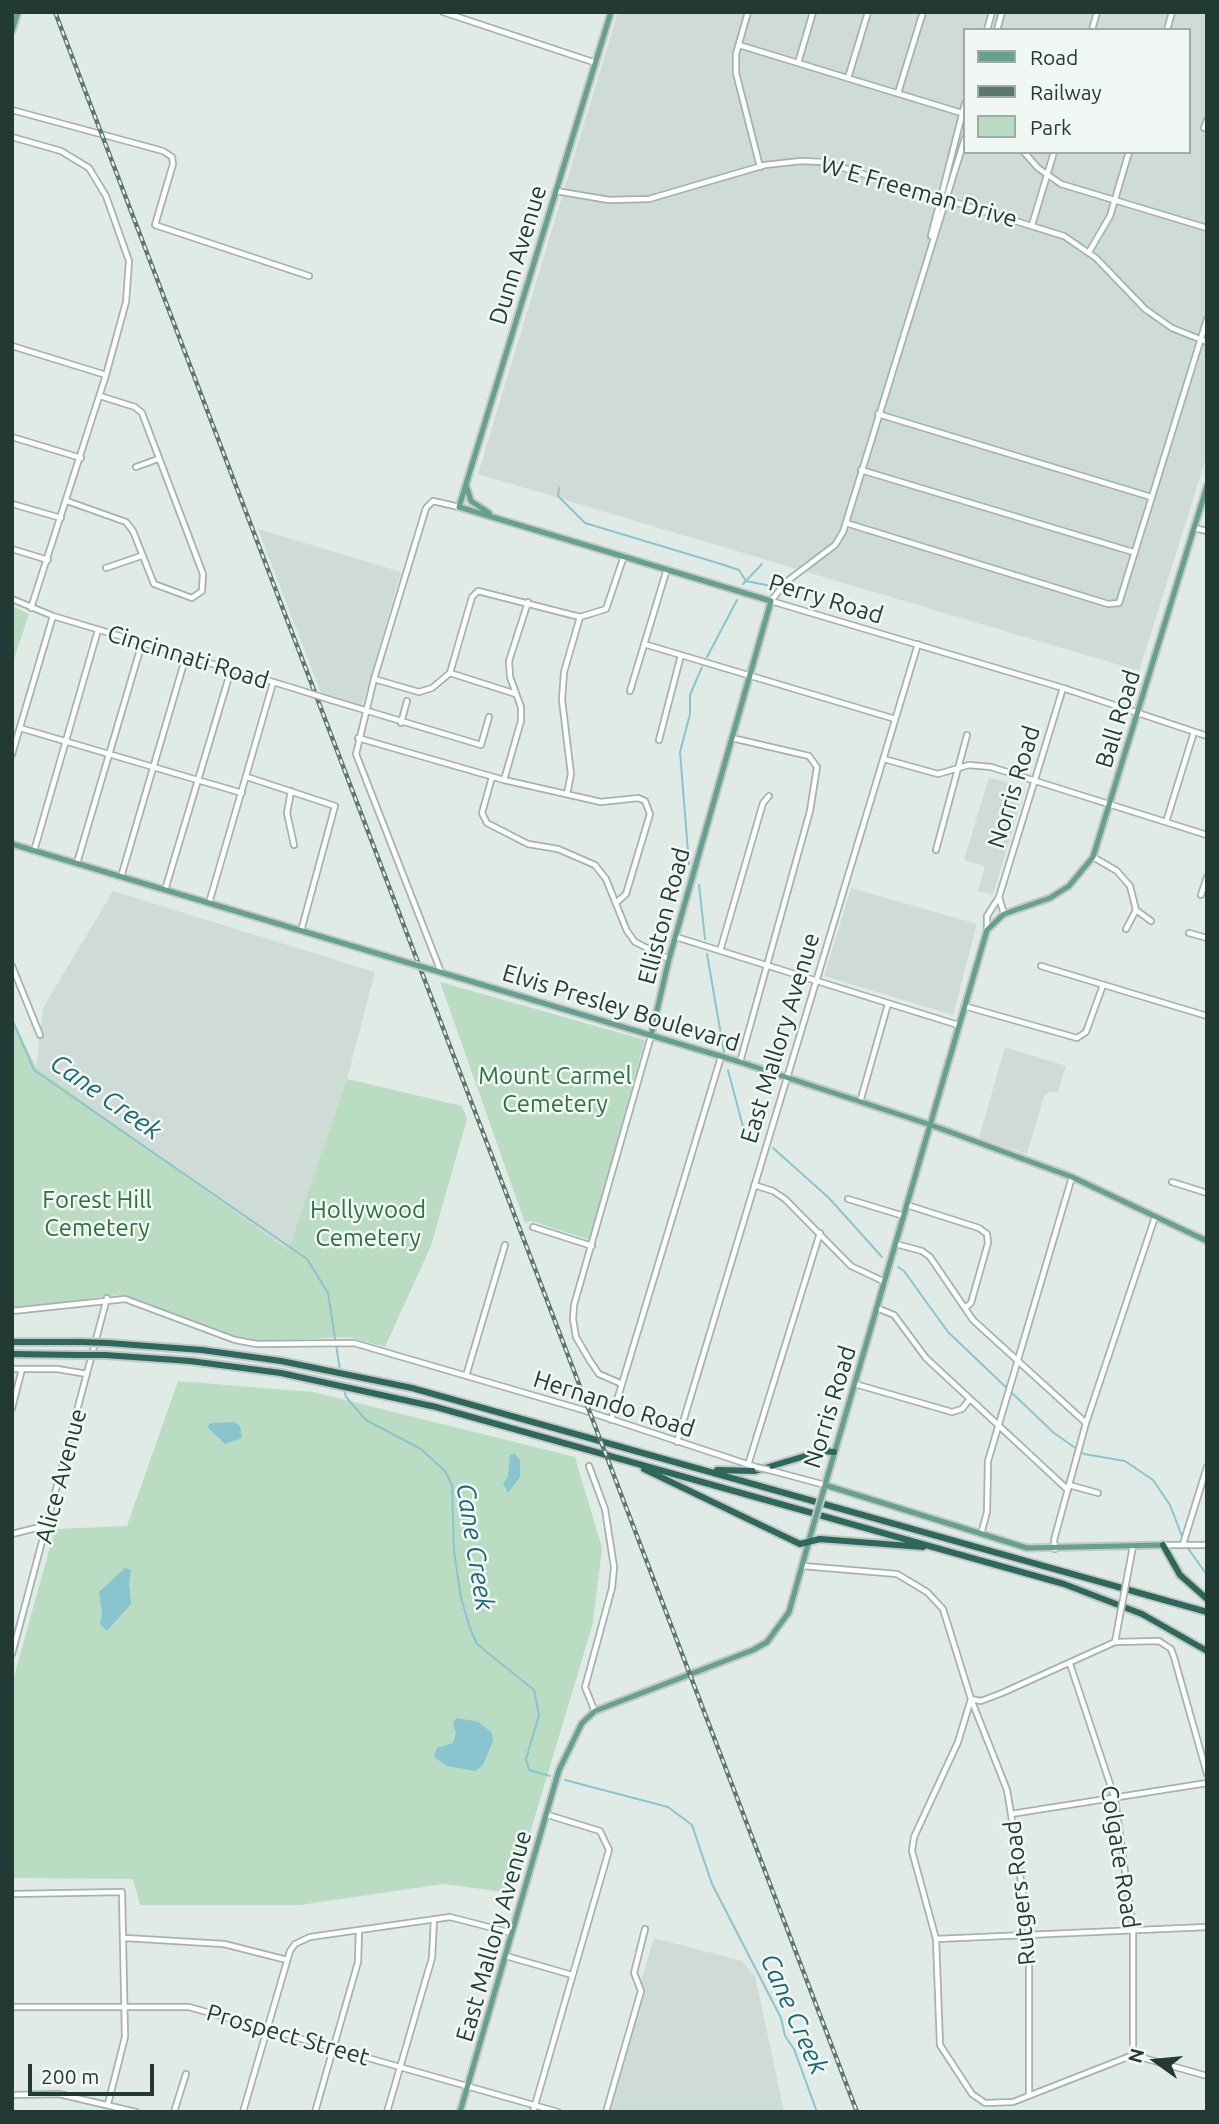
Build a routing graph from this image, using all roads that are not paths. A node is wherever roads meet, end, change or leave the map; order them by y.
1 (18, 12) edge
2 (443, 12) edge
3 (611, 12) edge
4 (748, 12) edge
5 (813, 12) edge
6 (869, 12) edge
7 (923, 12) edge
8 (12, 30) edge
9 (739, 45) junction
10 (596, 63) junction
11 (798, 63) junction
12 (848, 78) junction
13 (898, 93) junction
14 (12, 110) edge
15 (964, 113) edge
16 (1207, 120) edge
17 (1204, 128) dead end
18 (12, 137) edge
19 (964, 142) edge
20 (1026, 154) edge
21 (1053, 154) edge
22 (1128, 154) edge
23 (760, 167) junction
24 (1047, 174) junction
25 (556, 191) junction
26 (940, 196) junction
27 (948, 199) junction
28 (1114, 199) junction
29 (1032, 225) junction
30 (1207, 228) edge
31 (929, 247) junction
32 (1089, 252) junction
33 (309, 276) dead end
34 (1207, 319) edge
35 (1204, 341) edge
36 (12, 346) edge
37 (106, 375) junction
38 (100, 396) junction
39 (878, 414) junction
40 (12, 437) edge
41 (80, 458) junction
42 (158, 459) junction
43 (136, 467) dead end
44 (861, 470) junction
45 (466, 482) junction
46 (1207, 486) edge
47 (1151, 497) junction
48 (67, 501) junction
49 (12, 504) edge
50 (459, 507) junction
51 (61, 518) junction
52 (502, 519) junction
53 (846, 523) junction
54 (1194, 528) junction
55 (1207, 531) edge
56 (12, 550) edge
57 (1133, 552) junction
58 (141, 556) junction
59 (624, 556) junction
60 (48, 560) junction
61 (106, 568) dead end
62 (667, 569) junction
63 (12, 599) edge
64 (771, 601) junction
65 (528, 602) junction
66 (31, 608) junction
67 (53, 616) junction
68 (580, 617) junction
69 (98, 630) junction
70 (142, 643) junction
71 (644, 644) junction
72 (918, 644) junction
73 (681, 655) junction
74 (186, 656) junction
75 (231, 669) junction
76 (450, 673) junction
77 (750, 675) junction
78 (374, 679) junction
79 (273, 683) junction
80 (1063, 688) junction
81 (630, 691) dead end
82 (516, 694) junction
83 (407, 701) dead end
84 (365, 711) junction
85 (1137, 715) junction
86 (489, 717) dead end
87 (895, 719) junction
88 (401, 723) junction
89 (20, 728) junction
90 (1194, 732) junction
91 (967, 735) dead end
92 (1207, 736) edge
93 (358, 738) junction
94 (732, 738) junction
95 (65, 739) junction
96 (659, 740) dead end
97 (109, 753) junction
98 (12, 754) edge
99 (884, 759) junction
100 (154, 766) junction
101 (960, 769) junction
102 (246, 777) junction
103 (492, 777) junction
104 (198, 779) junction
105 (503, 780) junction
106 (1034, 781) junction
107 (291, 792) junction
108 (242, 793) junction
109 (567, 794) junction
110 (769, 796) dead end
111 (1110, 805) junction
112 (1166, 822) junction
113 (1207, 835) edge
114 (12, 844) edge
115 (294, 845) dead end
116 (936, 850) dead end
117 (34, 851) junction
118 (1093, 857) junction
119 (77, 863) junction
120 (121, 877) junction
121 (1207, 877) edge
122 (165, 890) junction
123 (1201, 895) dead end
124 (999, 897) junction
125 (617, 902) junction
126 (209, 903) junction
127 (1136, 910) junction
128 (1004, 914) junction
129 (1152, 921) dead end
130 (1126, 929) dead end
131 (987, 930) junction
132 (301, 931) junction
133 (1189, 933) dead end
134 (676, 937) junction
135 (1207, 938) edge
136 (720, 951) junction
137 (669, 959) junction
138 (12, 966) edge
139 (766, 966) junction
140 (1041, 966) dead end
141 (441, 972) junction
142 (815, 981) junction
143 (1103, 985) junction
144 (888, 1004) junction
145 (964, 1006) junction
146 (1207, 1016) edge
147 (958, 1025) junction
148 (40, 1035) dead end
149 (651, 1036) junction
150 (721, 1057) junction
151 (740, 1062) junction
152 (786, 1077) junction
153 (860, 1102) junction
154 (931, 1125) junction
155 (1072, 1177) junction
156 (1172, 1182) dead end
157 (754, 1185) junction
158 (1207, 1193) edge
159 (848, 1199) dead end
160 (907, 1205) junction
161 (904, 1216) junction
162 (1155, 1217) junction
163 (533, 1227) dead end
164 (820, 1234) junction
165 (1207, 1241) edge
166 (896, 1244) junction
167 (505, 1245) dead end
168 (592, 1245) junction
169 (885, 1282) junction
170 (107, 1298) junction
171 (877, 1308) junction
172 (965, 1308) junction
173 (12, 1311) edge
174 (12, 1342) edge
175 (12, 1354) edge
176 (1018, 1361) junction
177 (12, 1369) edge
178 (22, 1369) junction
179 (87, 1374) junction
180 (466, 1376) junction
181 (622, 1384) junction
182 (855, 1384) junction
183 (970, 1400) junction
184 (12, 1408) edge
185 (611, 1420) junction
186 (1086, 1423) junction
187 (999, 1426) junction
188 (677, 1442) junction
189 (834, 1452) junction
190 (626, 1461) junction
191 (748, 1465) junction
192 (589, 1466) dead end
193 (1207, 1467) edge
194 (702, 1469) junction
195 (825, 1485) junction
196 (1069, 1487) junction
197 (1098, 1493) dead end
198 (48, 1525) junction
199 (12, 1534) edge
200 (981, 1534) junction
201 (809, 1542) junction
202 (1183, 1544) junction
203 (1163, 1545) junction
204 (1207, 1545) edge
205 (1133, 1546) junction
206 (940, 1549) junction
207 (1055, 1549) junction
208 (803, 1566) junction
209 (1207, 1599) edge
210 (1207, 1612) edge
211 (1115, 1642) junction
212 (1207, 1651) edge
213 (12, 1654) edge
214 (1070, 1664) junction
215 (971, 1699) junction
216 (595, 1712) junction
217 (1207, 1774) edge
218 (1207, 1783) edge
219 (1115, 1798) junction
220 (1011, 1814) junction
221 (548, 1815) junction
222 (12, 1894) edge
223 (434, 1919) junction
224 (1207, 1927) edge
225 (645, 1929) dead end
226 (359, 1930) junction
227 (1133, 1930) junction
228 (513, 1934) junction
229 (1029, 1936) junction
230 (125, 1938) junction
231 (936, 1939) junction
232 (506, 1956) junction
233 (287, 1961) junction
234 (572, 1975) junction
235 (126, 2006) junction
236 (12, 2007) edge
237 (267, 2028) junction
238 (334, 2048) junction
239 (1133, 2055) junction
240 (400, 2067) junction
241 (186, 2074) dead end
242 (1207, 2076) edge
243 (468, 2087) junction
244 (12, 2095) edge
245 (1029, 2095) junction
246 (108, 2104) junction
247 (535, 2105) junction
248 (136, 2112) edge
249 (174, 2112) edge
250 (243, 2112) edge
251 (315, 2112) edge
252 (387, 2112) edge
253 (460, 2112) edge
254 (533, 2112) edge
255 (558, 2112) edge
256 (606, 2112) edge

1 - 8 main road
2 - 10 street
3 - 10 main road, Dunn Avenue
4 - 9 street
5 - 11 street
6 - 12 street
7 - 13 street
9 - 11 street
9 - 23 street
10 - 25 main road, Dunn Avenue
11 - 12 street
12 - 13 street
13 - 15 street
14 - 33 street
15 - 26 street
16 - 17 street
18 - 37 street
19 - 27 street
20 - 24 street
21 - 24 street
22 - 28 street
23 - 25 street, W E Freeman Drive
23 - 26 street, W E Freeman Drive
24 - 28 street
24 - 29 street
25 - 45 main road, Dunn Avenue
26 - 27 street, W E Freeman Drive
26 - 31 street
27 - 29 street, W E Freeman Drive
27 - 31 street
28 - 30 street
28 - 32 street
29 - 32 street, W E Freeman Drive
31 - 39 street
32 - 35 street, W E Freeman Drive
34 - 35 street
35 - 47 street
36 - 37 street
37 - 38 street
38 - 41 street
38 - 42 street
39 - 44 street
39 - 47 street
40 - 41 street
41 - 48 street
42 - 43 street
42 - 58 street
44 - 53 street
44 - 57 street
45 - 50 main road, Dunn Avenue
45 - 52 main road
46 - 54 main road, Ball Road
47 - 57 street
48 - 51 street
48 - 58 street
49 - 51 street
50 - 52 main road, Perry Road
50 - 78 street, Perry Road
51 - 60 street
52 - 59 main road, Perry Road
53 - 57 street
53 - 64 street
54 - 55 street
54 - 85 main road, Ball Road
56 - 60 street
58 - 61 street
59 - 62 main road, Perry Road
59 - 68 street
60 - 66 street
62 - 64 main road, Perry Road
62 - 71 street
63 - 66 street, Cincinnati Road
64 - 72 street, Perry Road
64 - 77 main road, Elliston Road
65 - 68 street
65 - 76 street
65 - 82 street
66 - 67 street, Cincinnati Road
67 - 69 street, Cincinnati Road
67 - 89 street
68 - 109 street
69 - 70 street, Cincinnati Road
69 - 95 street
70 - 74 street, Cincinnati Road
70 - 97 street
71 - 73 street
71 - 81 street
72 - 80 street, Perry Road
72 - 87 street, East Mallory Avenue
73 - 77 street
73 - 96 street
74 - 75 street, Cincinnati Road
74 - 100 street
75 - 79 street, Cincinnati Road
75 - 104 street
76 - 78 street
76 - 82 street
77 - 87 street
77 - 94 main road, Elliston Road
78 - 84 street
79 - 84 street, Cincinnati Road, bridge
79 - 102 street
80 - 85 street, Perry Road
80 - 106 street, Norris Road
82 - 105 street
83 - 88 street
84 - 88 street, Cincinnati Road
84 - 93 street
85 - 90 street, Perry Road
85 - 111 main road, Ball Road
86 - 88 street, Cincinnati Road
87 - 99 street, East Mallory Avenue
89 - 95 street
89 - 98 street
90 - 92 street, Perry Road
90 - 112 street
91 - 101 street
93 - 103 street
93 - 141 street
94 - 134 main road, Elliston Road
94 - 139 street
95 - 97 street
95 - 117 street
97 - 100 street
97 - 119 street
99 - 101 street
99 - 142 street, East Mallory Avenue
100 - 104 street
100 - 120 street
101 - 106 street
101 - 116 street
102 - 107 street
102 - 108 street
103 - 105 street
103 - 125 street
104 - 108 street
104 - 122 street
105 - 109 street
106 - 111 street
106 - 124 street, Norris Road
107 - 115 street
107 - 132 street
108 - 126 street
109 - 125 street
110 - 136 street
111 - 112 street
111 - 118 main road, Ball Road
112 - 113 street
114 - 117 main road, Elvis Presley Boulevard
117 - 119 main road, Elvis Presley Boulevard
118 - 127 street
118 - 128 main road, Ball Road
119 - 120 main road, Elvis Presley Boulevard
120 - 122 main road, Elvis Presley Boulevard
121 - 123 street
122 - 126 main road, Elvis Presley Boulevard
124 - 128 street
124 - 131 street, Norris Road
125 - 137 street
126 - 132 main road, Elvis Presley Boulevard
127 - 129 street
127 - 130 street
128 - 131 main road, Norris Road
131 - 145 main road, Norris Road
132 - 141 main road, Elvis Presley Boulevard, bridge
133 - 135 street
134 - 136 street
134 - 137 main road, Elliston Road
136 - 139 street
137 - 149 main road, Elliston Road
138 - 148 street
139 - 142 street
139 - 151 street
140 - 143 street
141 - 149 main road, Elvis Presley Boulevard
142 - 144 street
142 - 152 street, East Mallory Avenue
143 - 145 street
143 - 146 street
144 - 147 street
144 - 153 street
145 - 147 main road, Norris Road
147 - 154 main road, Norris Road
149 - 150 main road, Elvis Presley Boulevard
149 - 168 street, Elliston Road
150 - 151 main road, Elvis Presley Boulevard
150 - 181 street
151 - 152 main road, Elvis Presley Boulevard
152 - 153 main road, Elvis Presley Boulevard
152 - 157 street, East Mallory Avenue
153 - 154 main road, Elvis Presley Boulevard
154 - 155 main road, Elvis Presley Boulevard
154 - 160 main road, Norris Road
155 - 162 main road, Elvis Presley Boulevard
155 - 176 street
156 - 158 street
157 - 164 street
157 - 188 street, East Mallory Avenue
159 - 161 street
160 - 161 main road, Norris Road
160 - 172 street
161 - 166 main road, Norris Road
162 - 165 main road, Elvis Presley Boulevard
162 - 186 street
163 - 168 street
164 - 169 street
164 - 191 street
166 - 169 main road, Norris Road
166 - 172 street
167 - 180 street
168 - 181 street, Elliston Road
169 - 171 main road, Norris Road
170 - 173 street, Hernando Road
170 - 179 street, Alice Avenue
170 - 180 street, Hernando Road
171 - 182 main road, Norris Road
171 - 183 street
172 - 176 street
174 - 194 highway, bridge
175 - 190 highway, bridge
176 - 186 street
176 - 187 street
177 - 178 street
178 - 179 street
178 - 184 street
179 - 198 street, Alice Avenue
180 - 185 street, Hernando Road
181 - 185 street
182 - 183 street
182 - 189 main road, Norris Road
183 - 187 street
185 - 188 street, Hernando Road
186 - 196 street
187 - 196 street
187 - 200 street
188 - 191 street, Hernando Road
189 - 194 highway
189 - 195 main road, Norris Road
190 - 201 highway
190 - 206 highway
191 - 195 street, Hernando Road, bridge
192 - 216 street
193 - 202 street
194 - 210 highway
195 - 200 main road, Hernando Road
195 - 201 main road, Norris Road, bridge
196 - 197 street
196 - 207 street
198 - 199 street
198 - 213 street, Alice Avenue
200 - 207 main road, Hernando Road
201 - 206 highway
201 - 208 main road, Norris Road
202 - 203 street, Hernando Road
202 - 204 street, Hernando Road
203 - 205 main road, Hernando Road
203 - 209 highway
205 - 207 main road, Hernando Road
205 - 211 street, bridge
206 - 212 highway
208 - 215 street, Rutgers Road
208 - 216 main road, Norris Road
211 - 214 street
211 - 217 street
214 - 215 street
214 - 219 street, Colgate Road
215 - 220 street, Rutgers Road
215 - 231 street
216 - 221 main road, East Mallory Avenue
218 - 219 street
219 - 220 street
219 - 227 street, Colgate Road
220 - 229 street, Rutgers Road
221 - 228 main road, East Mallory Avenue
221 - 234 street
222 - 230 street
223 - 226 street
223 - 228 street
223 - 240 street
224 - 227 street
225 - 256 street
226 - 233 street
226 - 238 street
227 - 229 street
227 - 239 street, Colgate Road
228 - 232 main road, East Mallory Avenue
229 - 231 street
229 - 245 street, Rutgers Road
230 - 233 street
230 - 235 street
231 - 245 street
232 - 234 street
232 - 243 main road, East Mallory Avenue
233 - 237 street
234 - 247 street
235 - 236 street, Prospect Street
235 - 237 street, Prospect Street
235 - 246 street
237 - 238 street, Prospect Street
237 - 250 street
238 - 240 street, Prospect Street
238 - 251 street
239 - 242 street
239 - 245 street
240 - 243 street, Prospect Street
240 - 252 street
241 - 249 street
243 - 247 street, Prospect Street
243 - 253 main road, East Mallory Avenue
244 - 246 street
246 - 248 street
247 - 254 street
247 - 255 street, Prospect Street

